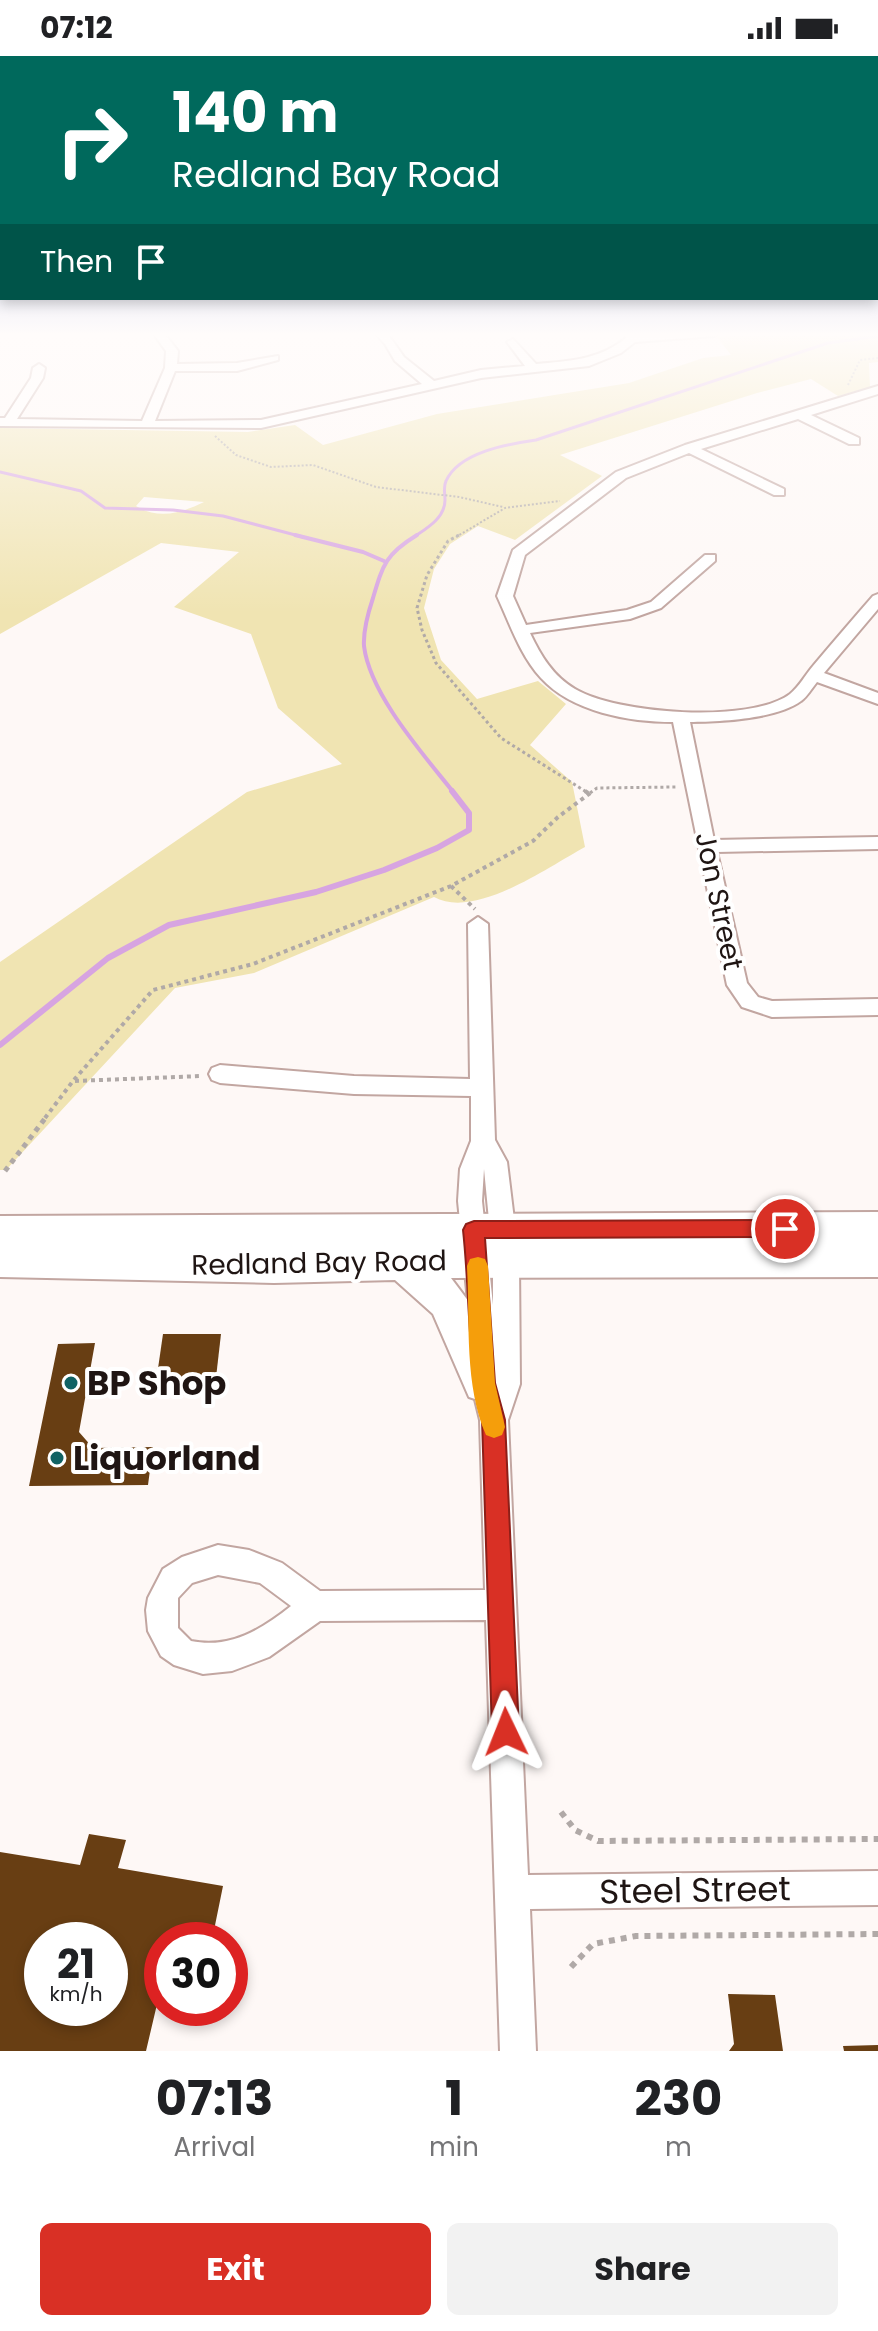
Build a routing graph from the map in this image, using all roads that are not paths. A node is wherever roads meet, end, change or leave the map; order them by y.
1 (760, 426) edge
2 (824, 426) edge
3 (854, 441) dead end
4 (690, 448) junction
5 (779, 492) dead end
6 (710, 558) dead end
7 (878, 599) edge
8 (521, 630) junction
9 (816, 676) junction
10 (878, 699) edge
11 (681, 717) junction
12 (878, 843) edge
13 (709, 846) junction
14 (478, 924) road end
15 (878, 1007) edge
16 (220, 1074) road end
17 (480, 1088) junction
18 (878, 1228) edge
19 (0, 1232) edge
20 (490, 1245) junction
21 (0, 1260) edge
22 (878, 1260) edge
23 (402, 1263) junction
24 (489, 1401) junction
25 (501, 1605) junction
26 (315, 1606) junction
27 (878, 1888) edge
28 (511, 1892) junction
29 (518, 2051) edge

1 - 4 street
2 - 3 street
4 - 5 street
4 - 8 street
6 - 8 street
7 - 9 street
8 - 11 street
9 - 10 street
9 - 11 street
11 - 13 street, Jon Street
12 - 13 street
13 - 15 street, Jon Street
14 - 17 street
16 - 17 street
17 - 20 street
18 - 20 main road, Redland Bay Road
19 - 20 main road, Redland Bay Road
20 - 22 main road, Redland Bay Road
20 - 23 main road, Redland Bay Road
20 - 24 street
20 - 24 street
21 - 23 main road, Redland Bay Road
23 - 24 main road
24 - 25 street
25 - 26 street
25 - 28 street
26 - 26 street
27 - 28 street, Steel Street
28 - 29 street

